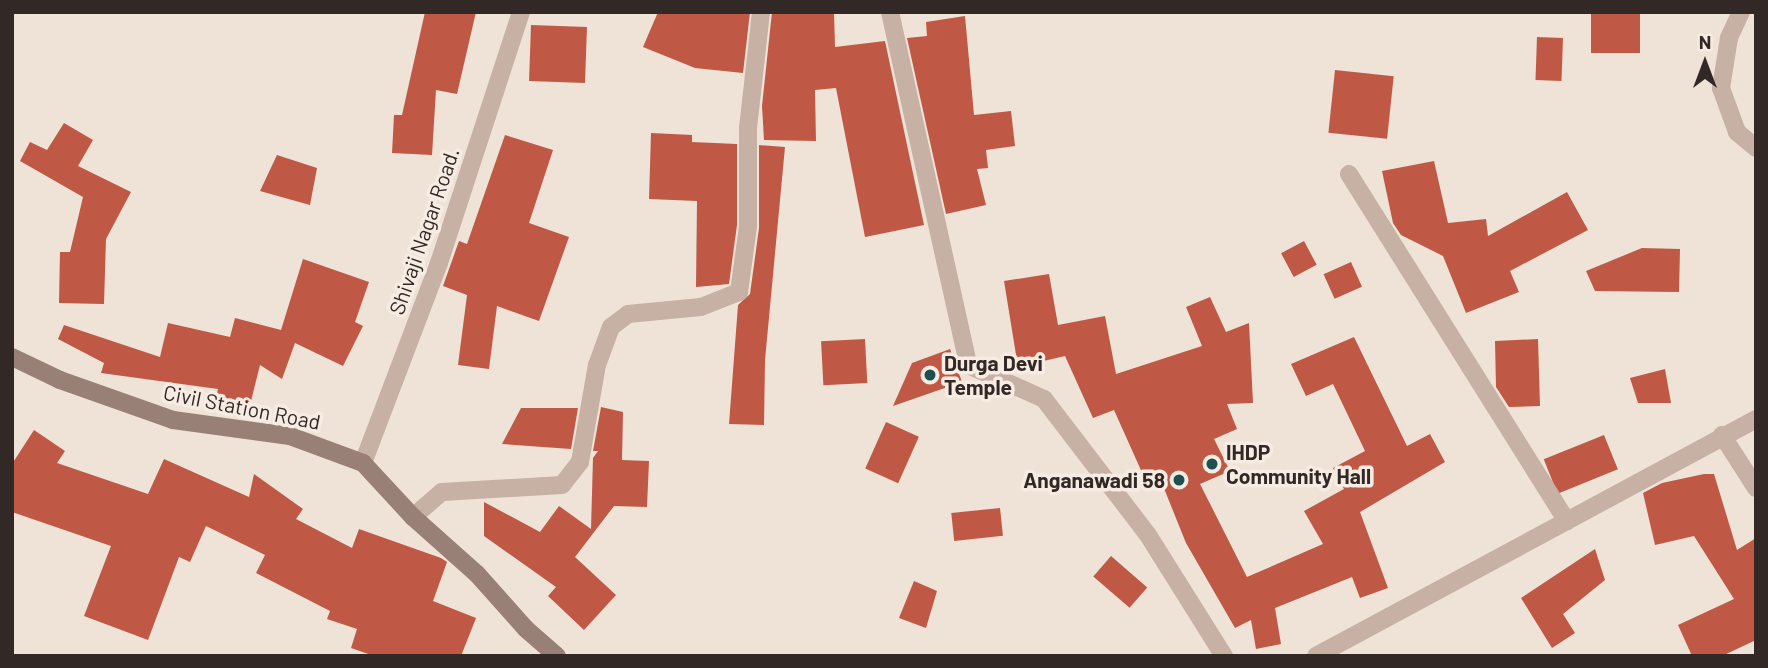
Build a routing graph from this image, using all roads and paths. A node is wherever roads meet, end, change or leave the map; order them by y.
1 (521, 12) edge
2 (761, 12) edge
3 (890, 12) edge
4 (1741, 12) edge
5 (1756, 148) edge
6 (1349, 174) dead end
7 (12, 357) edge
8 (1756, 419) edge
9 (1721, 435) junction
10 (363, 463) junction
11 (1756, 488) edge
12 (413, 517) junction
13 (1567, 521) junction
14 (557, 656) edge
15 (1224, 656) edge
16 (1316, 656) edge

1 - 10 street, Shivaji Nagar Road.
2 - 12 street
3 - 15 street
4 - 5 street
6 - 13 street
7 - 10 main road, Civil Station Road
8 - 9 street
9 - 11 street
9 - 13 street
10 - 12 main road, Civil Station Road
12 - 14 main road, Civil Station Road
13 - 16 street

